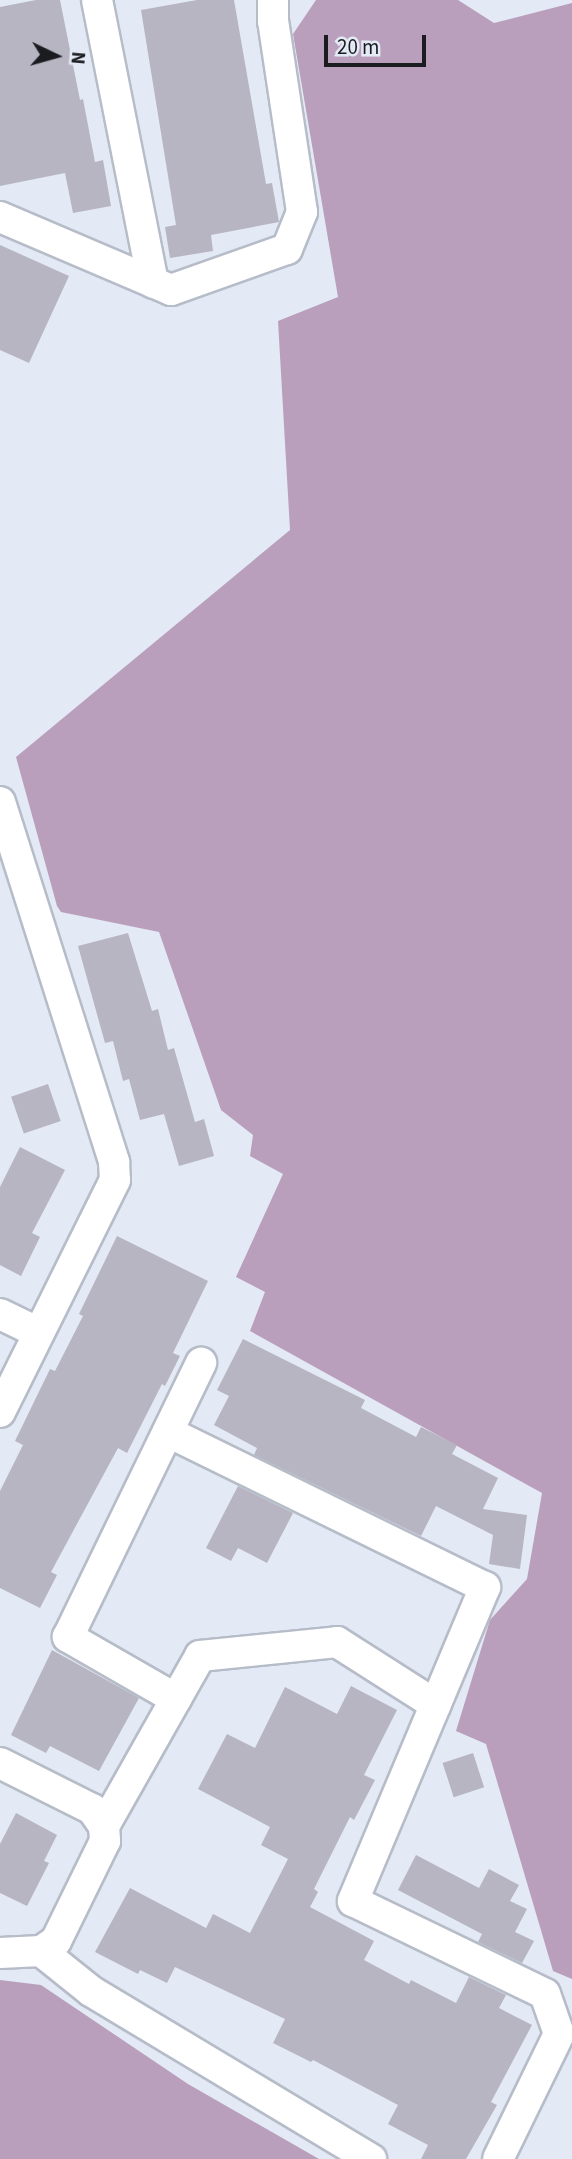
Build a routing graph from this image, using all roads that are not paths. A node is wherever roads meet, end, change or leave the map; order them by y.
1 (97, 0) edge
2 (273, 0) edge
3 (0, 217) edge
4 (153, 282) junction
5 (0, 802) edge
6 (0, 1314) edge
7 (39, 1333) junction
8 (201, 1363) dead end
9 (0, 1412) edge
10 (168, 1432) junction
11 (176, 1699) junction
12 (436, 1705) junction
13 (0, 1763) edge
14 (104, 1826) junction
15 (41, 1951) junction
16 (0, 1953) edge
17 (371, 2159) edge
18 (498, 2159) edge

1 - 4 street
2 - 4 street
3 - 4 street
5 - 7 street
6 - 7 street
7 - 9 street
8 - 10 street
10 - 11 street
10 - 12 street
11 - 12 street
11 - 14 street
12 - 18 street
13 - 14 street
14 - 15 street
15 - 16 street
15 - 17 street

